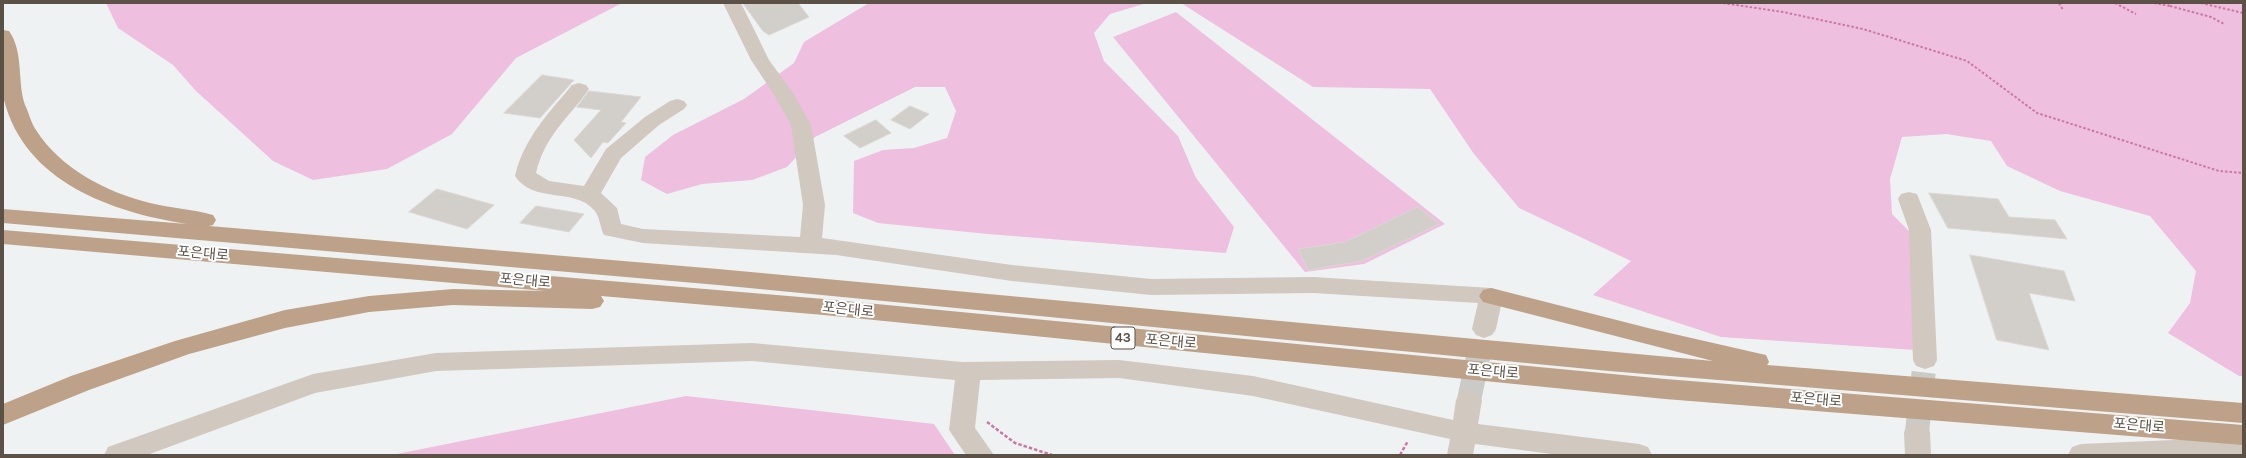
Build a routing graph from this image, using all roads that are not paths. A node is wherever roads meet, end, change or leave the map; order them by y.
1 (732, 3) edge
2 (3, 35) edge
3 (579, 89) dead end
4 (677, 105) dead end
5 (590, 194) junction
6 (1909, 199) dead end
7 (3, 216) edge
8 (3, 237) edge
9 (810, 246) junction
10 (489, 259) junction
11 (1491, 296) junction
12 (824, 307) junction
13 (1484, 329) tunnel mouth
14 (1925, 360) tunnel mouth
15 (968, 371) junction
16 (1883, 383) junction
17 (1469, 400) tunnel mouth
18 (2243, 413) edge
19 (3, 415) edge
20 (2243, 435) edge
21 (1461, 443) edge
22 (2243, 447) edge
23 (117, 455) edge
24 (981, 455) edge
25 (1639, 455) edge
26 (2081, 455) edge

1 - 9 street
2 - 10 highway
3 - 5 street
4 - 5 street
5 - 9 street
6 - 14 street
7 - 10 highway, 포은대로 / 43
8 - 12 highway, 포은대로 / 43
9 - 11 street
10 - 16 highway, 포은대로 / 43
11 - 13 street
11 - 16 highway
12 - 19 highway
12 - 20 highway, 포은대로 / 43
15 - 21 street
15 - 23 street
15 - 24 street
16 - 18 highway, 포은대로 / 43
17 - 21 street
21 - 25 street
22 - 26 street

